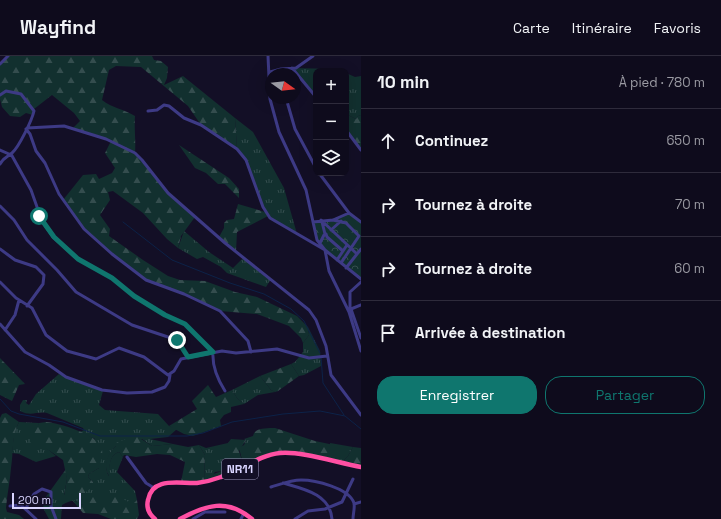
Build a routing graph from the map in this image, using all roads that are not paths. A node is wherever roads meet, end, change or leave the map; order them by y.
1 (8, 56) edge
2 (268, 56) edge
3 (314, 56) edge
4 (0, 64) edge
5 (270, 68) edge
6 (292, 68) edge
7 (301, 79) edge
8 (313, 93) edge
9 (0, 95) edge
10 (271, 104) edge
11 (288, 104) edge
12 (148, 111) dead end
13 (27, 128) junction
14 (349, 134) edge
15 (0, 150) edge
16 (361, 150) edge
17 (10, 154) junction
18 (313, 162) edge
19 (0, 164) edge
20 (321, 176) edge
21 (0, 206) edge
22 (349, 213) junction
23 (321, 220) junction
24 (333, 220) junction
25 (340, 221) junction
26 (313, 222) junction
27 (361, 222) edge
28 (331, 230) junction
29 (326, 234) junction
30 (320, 243) junction
31 (347, 245) junction
32 (361, 248) edge
33 (0, 249) edge
34 (352, 249) junction
35 (325, 250) junction
36 (343, 252) junction
37 (357, 254) junction
38 (337, 260) junction
39 (341, 263) junction
40 (346, 268) junction
41 (361, 278) edge
42 (0, 282) edge
43 (361, 282) edge
44 (19, 300) junction
45 (361, 305) edge
46 (27, 306) junction
47 (350, 310) junction
48 (0, 324) edge
49 (5, 330) junction
50 (361, 338) edge
51 (361, 351) edge
52 (213, 352) junction
53 (251, 352) junction
54 (327, 356) junction
55 (188, 357) junction
56 (170, 375) junction
57 (225, 391) dead end
58 (361, 415) edge
59 (127, 457) dead end
60 (361, 467) edge
61 (353, 479) dead end
62 (284, 483) junction
63 (271, 487) dead end
64 (154, 488) junction
65 (347, 494) junction
66 (361, 502) edge
67 (354, 504) junction
68 (10, 506) dead end
69 (329, 507) junction
70 (26, 508) junction
71 (225, 512) dead end
72 (244, 513) junction
73 (36, 519) edge
74 (56, 519) edge
75 (155, 519) edge
76 (180, 519) edge
77 (194, 519) edge
78 (241, 519) edge
79 (252, 519) edge
80 (296, 519) edge
81 (332, 519) edge
82 (353, 519) edge

1 - 4 street
2 - 5 street
3 - 6 street
7 - 8 street
9 - 13 street
10 - 26 street
11 - 18 street
12 - 35 street
13 - 17 street
13 - 53 street
13 - 54 street
14 - 16 street
15 - 17 street
17 - 19 street
17 - 52 street
20 - 22 street
21 - 55 street
22 - 24 street
22 - 27 street
23 - 24 street
23 - 26 street
23 - 28 street
23 - 29 street
24 - 25 street
25 - 28 street
25 - 34 street
26 - 30 street
28 - 29 street
28 - 31 street
29 - 30 street
29 - 36 street
30 - 35 street
31 - 34 street
31 - 36 street
32 - 37 street
33 - 46 street
34 - 37 street
34 - 39 street
35 - 38 street
35 - 47 street
36 - 38 street
37 - 40 street
38 - 39 street
39 - 40 street
40 - 41 street
42 - 44 street
43 - 47 street
44 - 46 street
44 - 49 street
45 - 47 street
46 - 56 street
47 - 50 street
47 - 51 street
48 - 49 street
49 - 56 street
52 - 53 street
52 - 55 street
52 - 57 street
53 - 54 street
54 - 58 street
55 - 56 street
59 - 64 street
60 - 64 highway, NR11
61 - 65 street
62 - 63 street
62 - 65 street
62 - 69 street
64 - 75 highway
65 - 67 street
65 - 69 street
66 - 67 street
67 - 82 street
68 - 70 street
69 - 80 street
69 - 81 street
70 - 73 street
70 - 74 street
71 - 77 street
72 - 76 highway
72 - 78 street
72 - 79 highway

